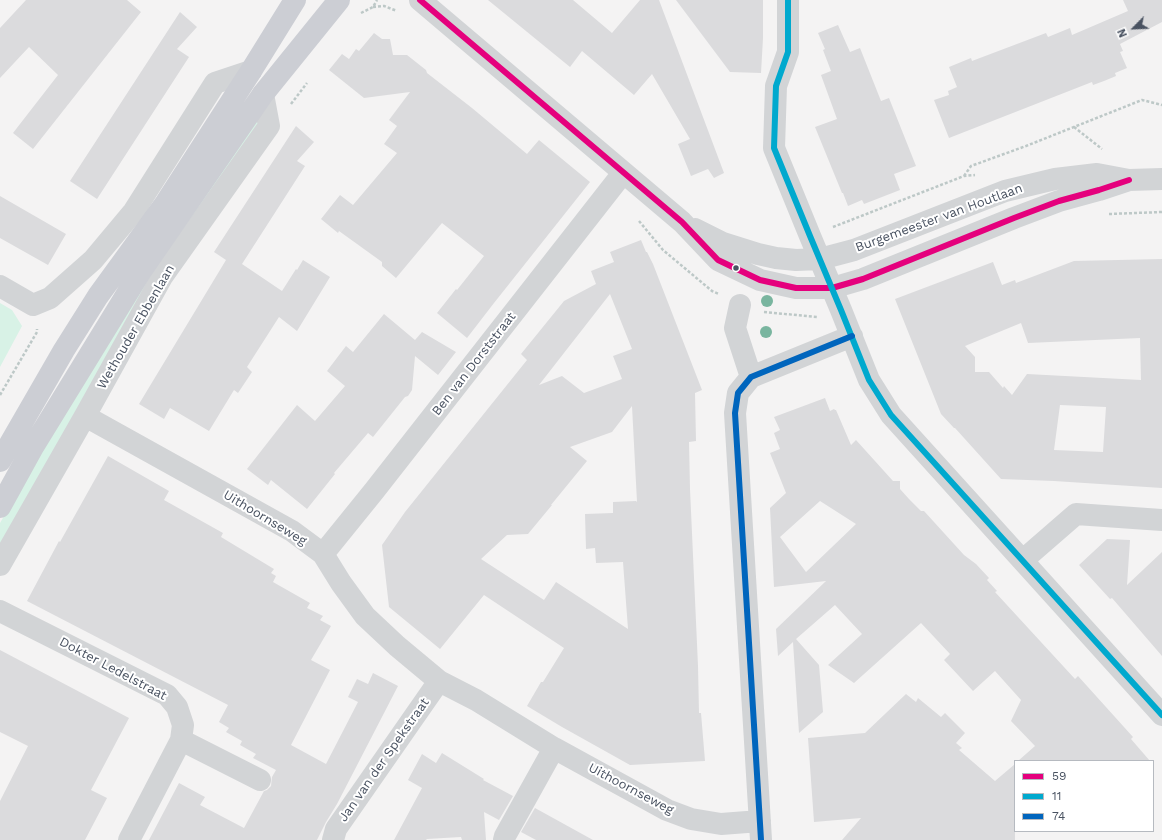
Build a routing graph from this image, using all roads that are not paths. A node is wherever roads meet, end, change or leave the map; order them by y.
1 (295, 0) edge
2 (339, 0) edge
3 (420, 0) edge
4 (788, 0) edge
5 (251, 71) junction
6 (263, 94) junction
7 (624, 173) junction
8 (1162, 179) edge
9 (1129, 180) junction
10 (682, 222) junction
11 (820, 259) junction
12 (0, 286) edge
13 (832, 288) junction
14 (740, 305) dead end
15 (852, 336) junction
16 (751, 377) junction
17 (85, 416) junction
18 (0, 461) edge
19 (0, 507) edge
20 (1162, 520) edge
21 (323, 554) junction
22 (1023, 560) junction
23 (0, 565) edge
24 (0, 611) edge
25 (439, 681) junction
26 (1162, 715) edge
27 (181, 740) junction
28 (554, 748) junction
29 (260, 780) dead end
30 (760, 831) edge
31 (129, 840) edge
32 (333, 840) edge
33 (504, 840) edge

1 - 5 main road
2 - 6 main road, Wethouder Ebbenlaan
3 - 7 street
4 - 11 street
5 - 12 street
5 - 18 main road
6 - 17 street, Wethouder Ebbenlaan
6 - 19 main road, Wethouder Ebbenlaan
7 - 10 street
7 - 21 street, Ben van Dorststraat
8 - 9 street, Burgemeester van Houtlaan
9 - 11 street, Burgemeester van Houtlaan
9 - 13 street, Burgemeester van Houtlaan
10 - 11 street, Burgemeester van Houtlaan
10 - 13 street, Burgemeester van Houtlaan
11 - 13 street
13 - 15 street
14 - 16 street
15 - 16 street
15 - 22 street
16 - 30 street
17 - 21 street, Uithoornseweg
17 - 23 street, Wethouder Ebbenlaan
20 - 22 street
21 - 25 street, Uithoornseweg
22 - 26 street
24 - 27 street, Dokter Ledelstraat
25 - 28 street, Uithoornseweg
25 - 32 street, Jan van der Spekstraat
27 - 29 street
27 - 31 street, Dokter Ledelstraat
28 - 30 street, Uithoornseweg
28 - 33 street

